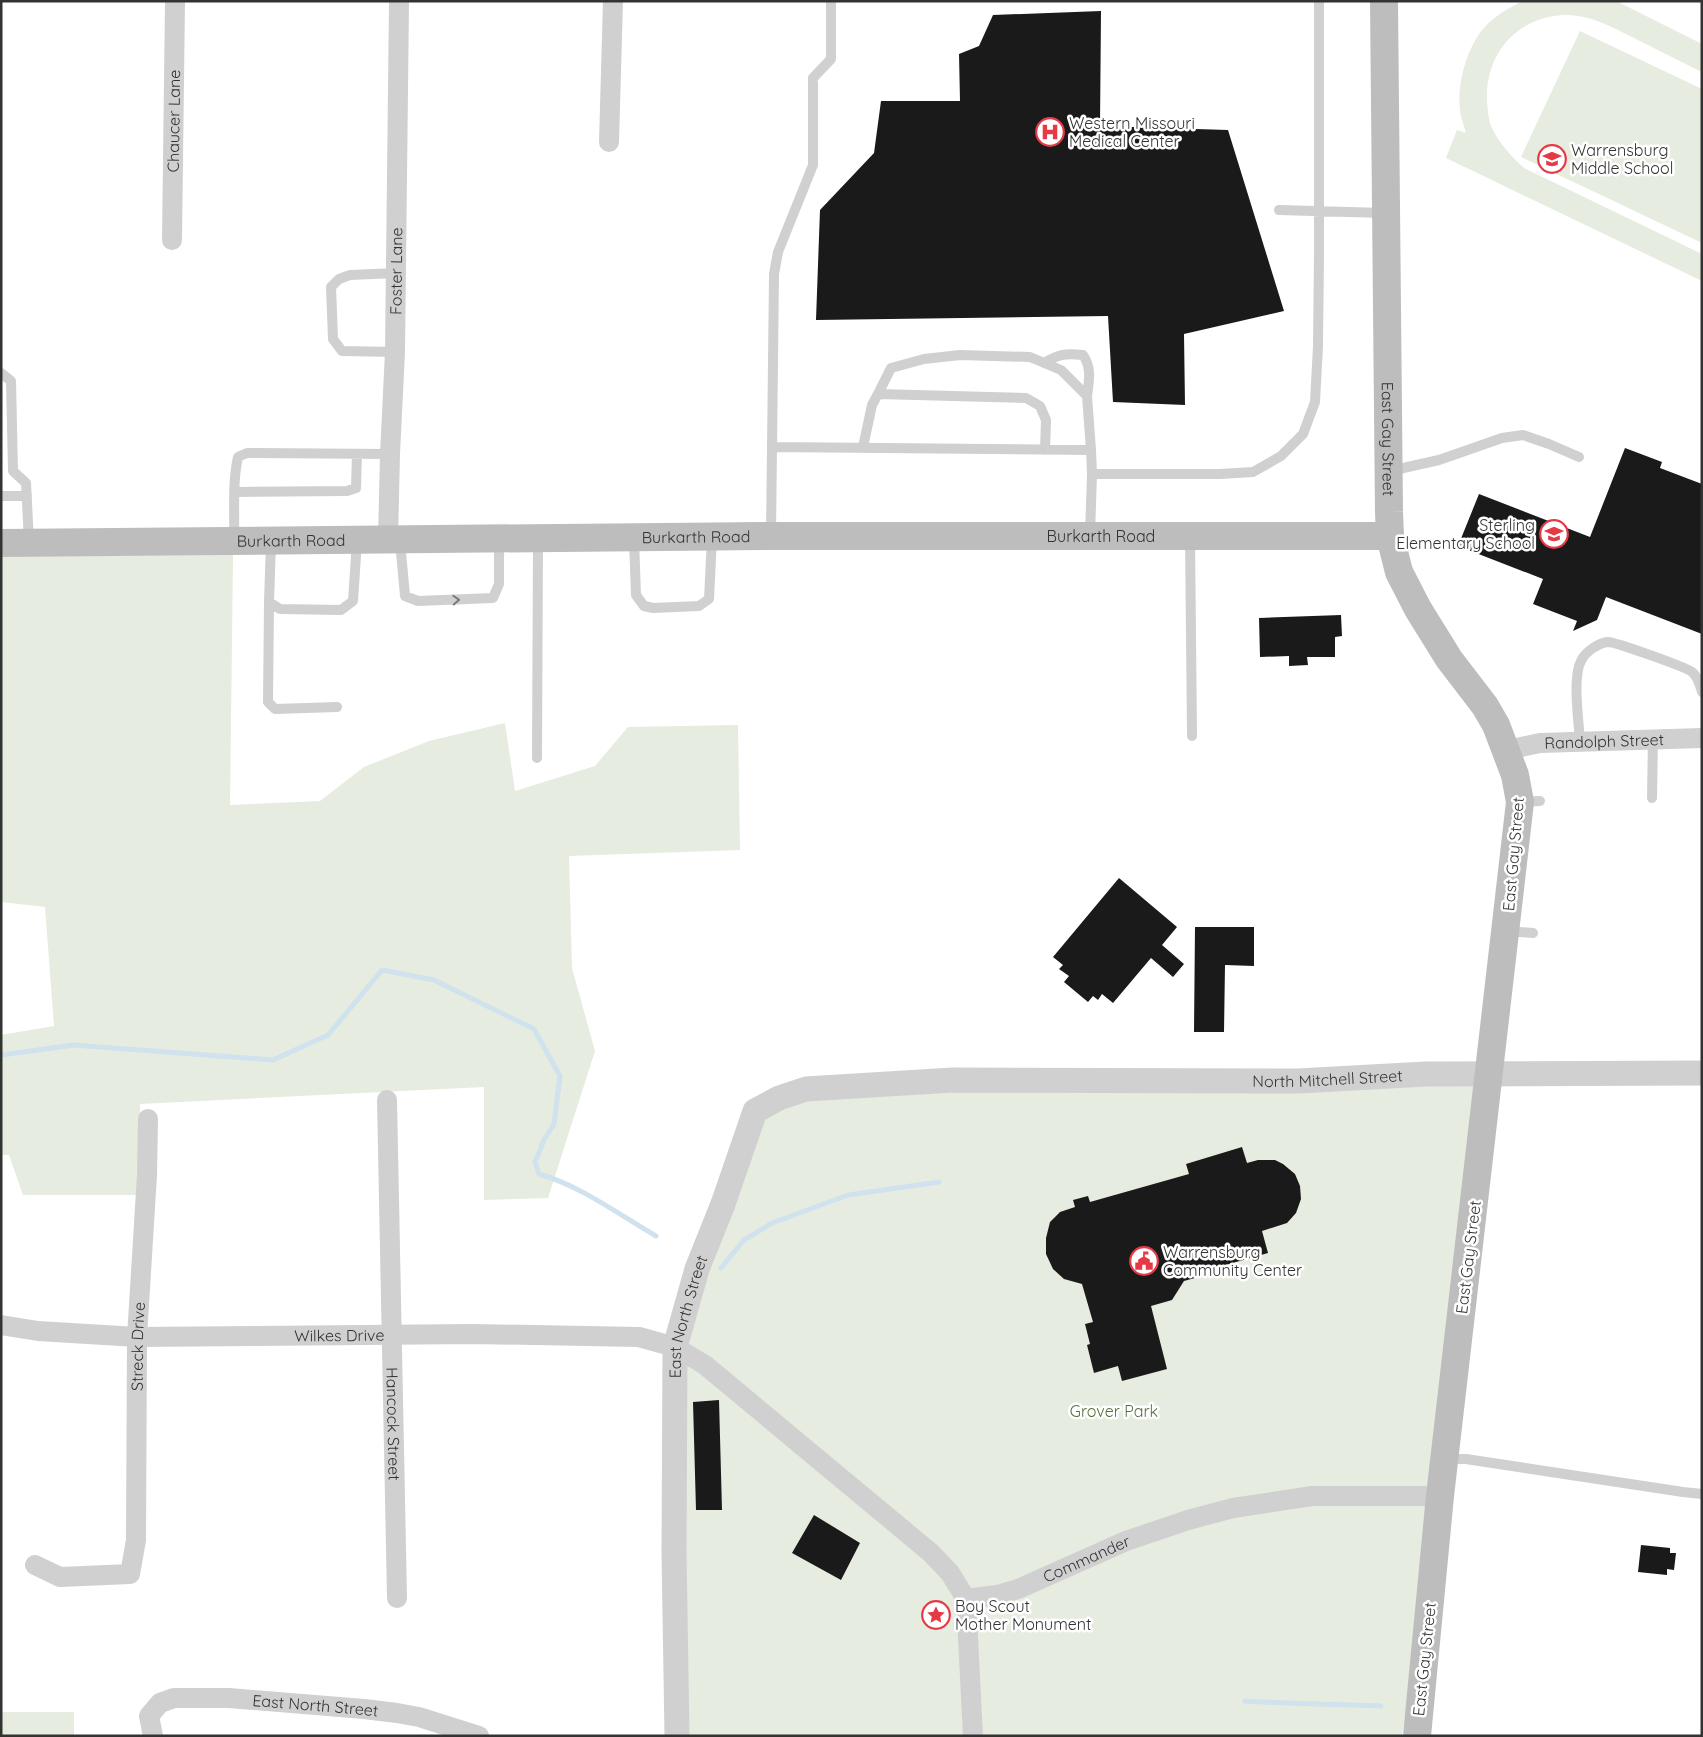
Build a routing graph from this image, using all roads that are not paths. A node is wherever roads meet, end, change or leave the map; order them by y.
1 (175, 1) edge
2 (399, 1) edge
3 (613, 1) edge
4 (831, 1) edge
5 (1318, 1) edge
6 (1384, 1) edge
7 (609, 142) dead end
8 (1279, 210) dead end
9 (1318, 211) junction
10 (1385, 213) junction
11 (172, 240) dead end
12 (396, 273) junction
13 (395, 352) junction
14 (1044, 363) junction
15 (1, 373) edge
16 (878, 394) junction
17 (1087, 396) junction
18 (772, 446) junction
19 (863, 447) junction
20 (1044, 450) junction
21 (1091, 450) junction
22 (357, 454) junction
23 (390, 454) junction
24 (1580, 457) dead end
25 (1389, 471) junction
26 (1092, 474) junction
27 (236, 492) junction
28 (1, 496) edge
29 (27, 496) junction
30 (1090, 535) junction
31 (771, 536) junction
32 (1190, 536) junction
33 (1390, 536) junction
34 (712, 537) junction
35 (634, 538) junction
36 (499, 539) junction
37 (538, 539) junction
38 (357, 540) junction
39 (394, 540) junction
40 (234, 541) junction
41 (271, 541) junction
42 (1, 543) edge
43 (29, 543) junction
44 (269, 602) junction
45 (1702, 692) edge
46 (337, 707) dead end
47 (1192, 736) dead end
48 (1702, 738) edge
49 (1653, 739) junction
50 (1580, 742) junction
51 (1507, 750) junction
52 (537, 758) dead end
53 (1652, 798) dead end
54 (1506, 931) junction
55 (1533, 932) dead end
56 (1702, 1072) edge
57 (1489, 1074) junction
58 (953, 1080) joint
59 (387, 1100) dead end
60 (148, 1119) dead end
61 (1, 1325) edge
62 (393, 1336) junction
63 (137, 1338) junction
64 (675, 1347) junction
65 (1445, 1459) junction
66 (1702, 1494) edge
67 (1440, 1496) junction
68 (35, 1565) dead end
69 (398, 1598) dead end
70 (966, 1599) junction
71 (153, 1736) edge
72 (480, 1736) edge
73 (677, 1736) edge
74 (974, 1736) edge
75 (1417, 1736) edge

1 - 11 street, Chaucer Lane
2 - 12 street, Foster Lane
3 - 7 street
4 - 18 lane
5 - 9 lane
6 - 10 main road, East Gay Street
8 - 9 lane
9 - 10 lane
9 - 26 lane
10 - 25 main road, East Gay Street
12 - 13 street, Foster Lane
12 - 13 lane
13 - 23 street, Foster Lane
14 - 16 lane
14 - 17 lane
14 - 17 lane
15 - 29 lane
16 - 19 lane
16 - 20 lane
17 - 21 lane
18 - 19 lane
18 - 31 lane
19 - 20 lane
20 - 21 lane
21 - 26 lane
22 - 23 lane
22 - 27 lane
22 - 27 lane
23 - 39 street, Foster Lane
24 - 25 lane
25 - 33 main road, East Gay Street
26 - 30 lane
27 - 40 lane
28 - 29 lane
29 - 43 lane
30 - 31 main road, Burkarth Road
30 - 32 main road, Burkarth Road
31 - 34 main road, Burkarth Road
32 - 33 main road, Burkarth Road
32 - 47 lane
33 - 51 main road, East Gay Street
34 - 35 main road, Burkarth Road
34 - 35 lane
35 - 37 main road, Burkarth Road
36 - 37 main road, Burkarth Road
36 - 39 main road, Burkarth Road
39 -> 36 lane
37 - 52 lane
38 - 39 main road, Burkarth Road
38 - 41 main road, Burkarth Road
38 - 44 lane
40 - 41 main road, Burkarth Road
40 - 43 main road, Burkarth Road
41 - 44 lane
42 - 43 main road, Burkarth Road
44 - 46 lane
45 - 50 lane
48 - 49 street, Randolph Street
49 - 50 street, Randolph Street
49 - 53 lane
50 - 51 street, Randolph Street
51 - 54 main road, East Gay Street
54 - 55 lane
54 - 57 main road, East Gay Street
56 - 57 street, North Mitchell Street
57 - 58 street, North Mitchell Street
57 - 65 main road, East Gay Street
58 - 64 street, East North Street
59 - 62 street, Hancock Street
60 - 63 street, Streck Drive
61 - 63 street, Wilkes Drive
62 - 63 street, Wilkes Drive
62 - 64 street, Wilkes Drive
62 - 69 street, Hancock Street
63 - 68 street, Streck Drive
64 - 70 street
64 - 73 street, East North Street
65 - 66 lane
65 - 67 main road, East Gay Street
67 - 70 street, Commander
67 - 75 main road, East Gay Street
70 - 74 street
71 - 72 street, East North Street

